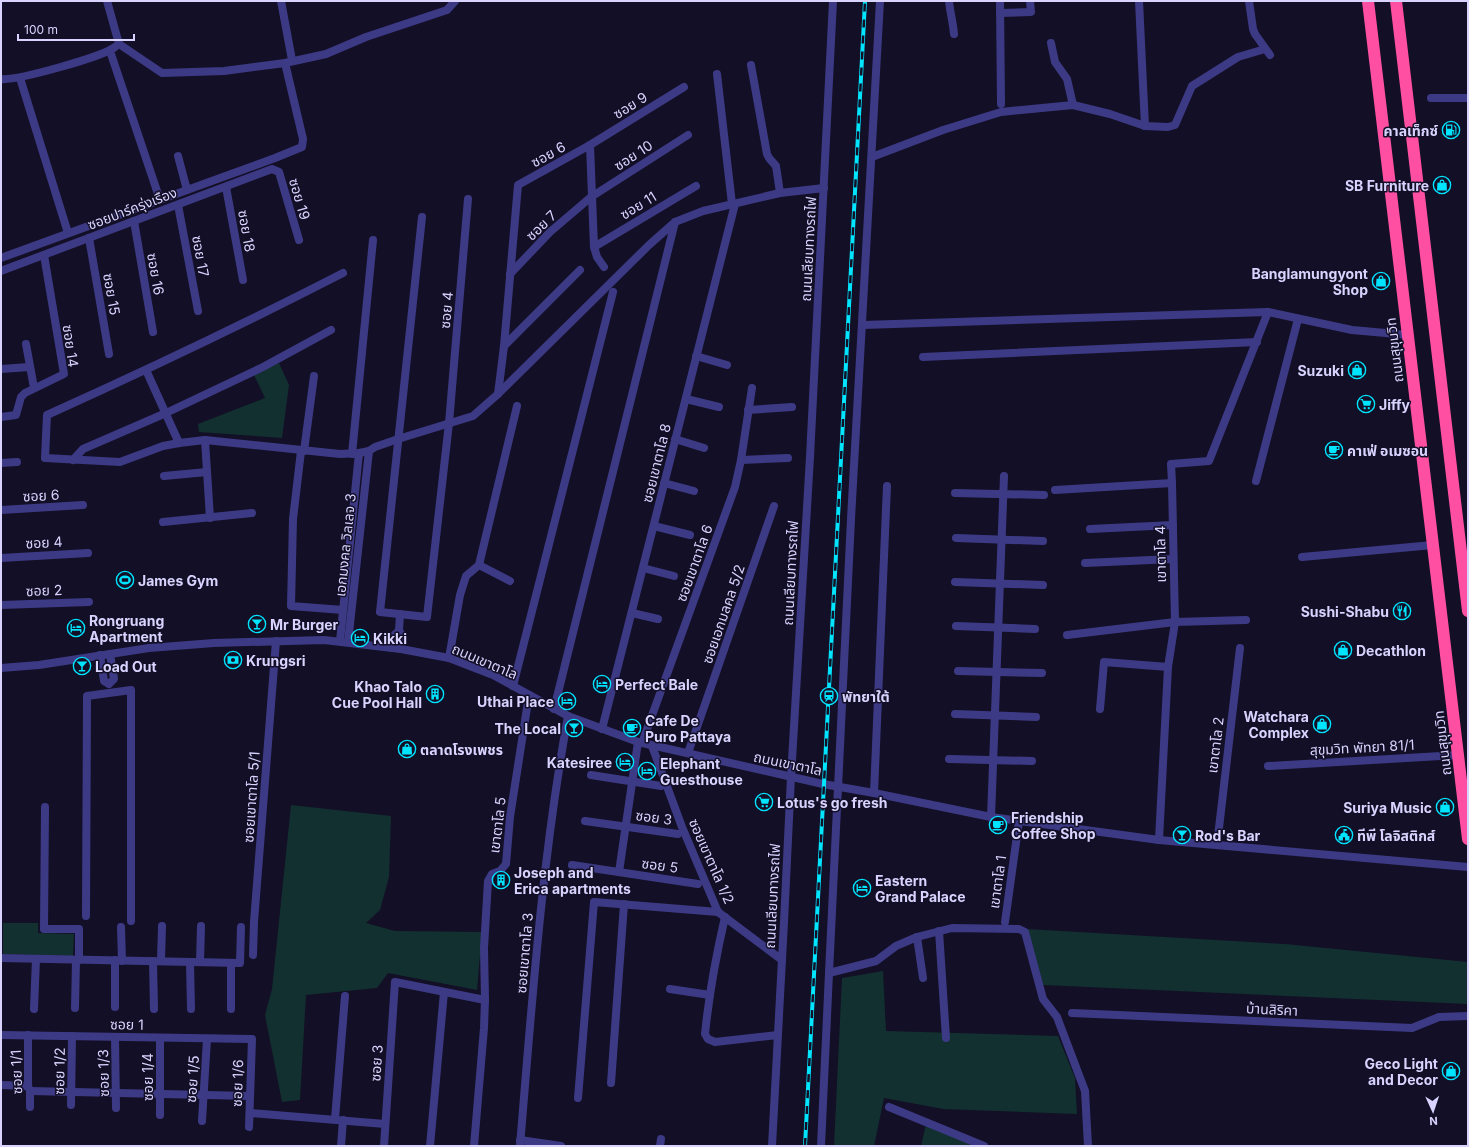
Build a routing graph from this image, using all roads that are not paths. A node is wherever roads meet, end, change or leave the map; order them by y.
1 (107, 1) edge
2 (281, 1) edge
3 (455, 1) edge
4 (833, 1) edge
5 (880, 1) edge
6 (949, 1) edge
7 (1000, 1) edge
8 (1030, 1) edge
9 (1139, 1) edge
10 (1249, 1) edge
11 (1368, 1) edge
12 (1396, 1) edge
13 (1000, 13) junction
14 (954, 34) dead end
15 (1051, 43) dead end
16 (119, 44) junction
17 (110, 50) junction
18 (289, 62) junction
19 (751, 65) dead end
20 (717, 74) dead end
21 (20, 78) junction
22 (1, 79) edge
23 (684, 87) dead end
24 (1431, 98) dead end
25 (1468, 98) edge
26 (1001, 104) dead end
27 (1073, 104) junction
28 (1145, 126) junction
29 (688, 135) dead end
30 (590, 145) junction
31 (178, 156) dead end
32 (872, 157) junction
33 (272, 169) joint
34 (696, 186) dead end
35 (226, 187) junction
36 (824, 188) junction
37 (187, 190) junction
38 (780, 193) junction
39 (591, 197) junction
40 (468, 199) dead end
41 (160, 200) junction
42 (733, 204) junction
43 (178, 205) junction
44 (422, 217) dead end
45 (134, 221) junction
46 (675, 222) junction
47 (68, 233) junction
48 (89, 238) junction
49 (299, 240) dead end
50 (373, 240) dead end
51 (594, 247) junction
52 (44, 255) junction
53 (1, 258) edge
54 (604, 267) dead end
55 (580, 270) dead end
56 (1, 271) edge
57 (343, 273) dead end
58 (510, 274) junction
59 (243, 280) dead end
60 (613, 292) dead end
61 (198, 311) dead end
62 (1268, 312) junction
63 (1298, 319) junction
64 (863, 326) junction
65 (331, 330) dead end
66 (153, 332) dead end
67 (1408, 335) junction
68 (1256, 342) junction
69 (26, 344) dead end
70 (504, 346) junction
71 (109, 354) dead end
72 (696, 356) junction
73 (923, 357) dead end
74 (727, 364) dead end
75 (29, 367) junction
76 (1, 369) edge
77 (146, 370) junction
78 (314, 376) dead end
79 (34, 388) junction
80 (752, 388) dead end
81 (498, 394) junction
82 (686, 398) junction
83 (517, 406) dead end
84 (719, 407) dead end
85 (792, 408) dead end
86 (748, 410) junction
87 (166, 413) junction
88 (1, 416) edge
89 (449, 423) junction
90 (398, 439) junction
91 (675, 439) junction
92 (205, 440) junction
93 (178, 443) junction
94 (704, 448) dead end
95 (303, 451) junction
96 (369, 451) junction
97 (355, 454) junction
98 (788, 458) dead end
99 (73, 460) junction
100 (741, 460) junction
101 (17, 462) dead end
102 (1, 463) edge
103 (207, 472) junction
104 (164, 476) dead end
105 (1004, 476) dead end
106 (1256, 481) dead end
107 (664, 483) junction
108 (1172, 483) junction
109 (887, 486) dead end
110 (1055, 490) dead end
111 (694, 491) dead end
112 (954, 493) dead end
113 (1003, 495) junction
114 (1044, 495) dead end
115 (83, 505) dead end
116 (774, 506) dead end
117 (1, 510) edge
118 (252, 513) dead end
119 (210, 518) junction
120 (163, 522) dead end
121 (1173, 525) junction
122 (654, 526) junction
123 (1090, 529) dead end
124 (690, 535) dead end
125 (956, 538) dead end
126 (1002, 540) junction
127 (1043, 542) dead end
128 (1433, 545) junction
129 (88, 553) dead end
130 (1302, 557) dead end
131 (1, 558) edge
132 (1173, 559) junction
133 (1085, 563) dead end
134 (479, 565) junction
135 (643, 568) junction
136 (674, 576) dead end
137 (510, 581) dead end
138 (955, 582) dead end
139 (1000, 583) junction
140 (1043, 585) dead end
141 (89, 602) dead end
142 (1, 605) edge
143 (343, 610) junction
144 (1468, 611) edge
145 (632, 613) junction
146 (400, 614) junction
147 (658, 619) dead end
148 (1246, 620) dead end
149 (1175, 622) junction
150 (956, 626) dead end
151 (998, 628) junction
152 (1035, 629) dead end
153 (399, 631) junction
154 (1067, 635) dead end
155 (276, 641) junction
156 (344, 641) junction
157 (392, 648) junction
158 (1240, 648) dead end
159 (401, 649) junction
160 (110, 654) junction
161 (100, 655) junction
162 (449, 658) junction
163 (1168, 667) junction
164 (1, 668) edge
165 (958, 672) dead end
166 (996, 672) junction
167 (1042, 673) dead end
168 (513, 686) junction
169 (109, 688) junction
170 (529, 695) junction
171 (554, 708) junction
172 (1100, 708) dead end
173 (955, 714) dead end
174 (568, 716) junction
175 (994, 716) junction
176 (1036, 717) dead end
177 (602, 729) junction
178 (640, 742) junction
179 (652, 746) junction
180 (688, 753) junction
181 (1462, 754) edge
182 (949, 759) dead end
183 (993, 761) junction
184 (1032, 761) dead end
185 (1268, 766) dead end
186 (591, 775) dead end
187 (791, 778) junction
188 (632, 781) junction
189 (661, 786) dead end
190 (838, 787) junction
191 (874, 793) junction
192 (44, 807) dead end
193 (991, 817) junction
194 (584, 821) dead end
195 (1018, 821) junction
196 (626, 826) junction
197 (678, 834) dead end
198 (1468, 839) edge
199 (1159, 840) junction
200 (1217, 845) junction
201 (572, 865) dead end
202 (1468, 867) edge
203 (619, 872) junction
204 (698, 884) dead end
205 (624, 904) junction
206 (722, 914) junction
207 (86, 916) dead end
208 (131, 921) dead end
209 (1005, 922) dead end
210 (162, 926) dead end
211 (201, 926) dead end
212 (121, 927) dead end
213 (240, 927) dead end
214 (939, 931) junction
215 (917, 937) junction
216 (253, 955) dead end
217 (1, 958) edge
218 (36, 959) junction
219 (78, 960) junction
220 (782, 960) junction
221 (118, 961) junction
222 (157, 961) junction
223 (190, 962) junction
224 (200, 962) junction
225 (231, 963) junction
226 (828, 973) junction
227 (923, 978) dead end
228 (670, 989) dead end
229 (444, 992) junction
230 (710, 995) junction
231 (345, 996) dead end
232 (485, 1000) junction
233 (115, 1007) dead end
234 (75, 1008) dead end
235 (34, 1009) dead end
236 (154, 1009) dead end
237 (191, 1009) dead end
238 (232, 1009) dead end
239 (1072, 1013) dead end
240 (1468, 1016) edge
241 (1, 1035) edge
242 (778, 1035) junction
243 (28, 1036) junction
244 (72, 1036) junction
245 (115, 1037) junction
246 (160, 1038) junction
247 (207, 1038) junction
248 (946, 1038) dead end
249 (252, 1039) joint
250 (611, 1083) dead end
251 (1, 1085) edge
252 (29, 1088) junction
253 (72, 1092) junction
254 (116, 1093) junction
255 (160, 1094) junction
256 (204, 1095) junction
257 (250, 1096) junction
258 (578, 1098) dead end
259 (71, 1105) dead end
260 (30, 1107) dead end
261 (116, 1108) dead end
262 (889, 1108) dead end
263 (250, 1113) junction
264 (160, 1115) dead end
265 (339, 1120) junction
266 (202, 1121) dead end
267 (385, 1124) junction
268 (249, 1127) dead end
269 (520, 1143) edge
270 (341, 1146) edge
271 (384, 1146) edge
272 (430, 1146) edge
273 (474, 1146) edge
274 (561, 1146) edge
275 (772, 1146) edge
276 (821, 1146) edge
277 (984, 1146) edge
278 (1088, 1146) edge

1 - 16 street
2 - 18 street
3 - 18 street
4 - 36 street, ถนนเลียบทางรถไฟ
5 - 32 street
6 - 14 street
7 - 13 street
8 - 13 street
9 - 28 street
10 - 28 street
11 - 67 highway, ถนนสุขุมวิท
12 - 144 highway
13 - 26 street
15 - 27 street
16 - 17 street
16 - 18 street
17 - 21 street
17 - 41 street
18 - 37 street
19 - 38 street
20 - 42 street
21 - 22 street
21 - 47 street
23 - 30 street, ซอย 9
24 - 25 street
27 - 28 street
27 - 32 street
29 - 39 street, ซอย 10
30 - 39 street
30 - 58 street, ซอย 6
31 - 37 street
32 - 64 street
33 - 35 street, ซอยปาร์ครุ่งเรือง
33 - 49 street, ซอย 19
34 - 51 street, ซอย 11
35 - 43 street, ซอยปาร์ครุ่งเรือง
35 - 59 street, ซอย 18
36 - 38 street
36 - 187 street, ถนนเลียบทางรถไฟ
37 - 41 street
38 - 42 street
39 - 51 street
39 - 58 street, ซอย 7
40 - 89 street, ซอย 4
41 - 47 street
42 - 46 street
42 - 72 street, ซอยเขาตาโล 8
43 - 45 street, ซอยปาร์ครุ่งเรือง
43 - 61 street, ซอย 17
44 - 90 street
45 - 48 street, ซอยปาร์ครุ่งเรือง
45 - 66 street, ซอย 16
46 - 81 street
46 - 171 street
47 - 53 street
48 - 52 street, ซอยปาร์ครุ่งเรือง
48 - 71 street, ซอย 15
50 - 97 street, เอกมงคล วิลเลจ 3
51 - 54 street
52 - 56 street, ซอยปาร์ครุ่งเรือง
52 - 79 street, ซอย 14
55 - 70 street
57 - 77 street
58 - 70 street
60 - 168 street
62 - 63 street
62 - 64 street
62 - 68 street, เขาตาโล 4
63 - 67 street
63 - 106 street
64 - 190 street
65 - 87 street
67 - 128 highway, ถนนสุขุมวิท
68 - 73 street
68 - 108 street, เขาตาโล 4
69 - 75 street
70 - 81 street
72 - 74 street
72 - 82 street, ซอยเขาตาโล 8
75 - 76 street
75 - 79 street
77 - 87 street
77 - 99 street
78 - 95 street
79 - 88 street, ซอย 14
80 - 86 street, ซอยเขาตาโล 6
81 - 89 street
82 - 84 street
82 - 91 street, ซอยเขาตาโล 8
83 - 134 street
85 - 86 street
86 - 100 street, ซอยเขาตาโล 6
87 - 93 street
87 - 99 street
89 - 90 street
89 - 146 street, ซอย 4
90 - 96 street
90 - 146 street
91 - 94 street
91 - 107 street, ซอยเขาตาโล 8
92 - 93 street
92 - 95 street
92 - 103 street
93 - 99 street
95 - 97 street
95 - 143 street
96 - 97 street
96 - 156 street, เอกมงคล วิลเลจ 3
97 - 143 street, เอกมงคล วิลเลจ 3
98 - 100 street
100 - 178 street, ซอยเขาตาโล 6
101 - 102 street
103 - 104 street
103 - 119 street
105 - 113 street
107 - 111 street
107 - 122 street, ซอยเขาตาโล 8
108 - 110 street
108 - 121 street, เขาตาโล 4
109 - 191 street
112 - 113 street
113 - 114 street
113 - 126 street
115 - 117 street, ซอย 6
116 - 180 street, ซอยเอกมลคล 5/2
118 - 119 street
119 - 120 street
121 - 123 street
121 - 132 street, เขาตาโล 4
122 - 124 street
122 - 135 street, ซอยเขาตาโล 8
125 - 126 street
126 - 127 street
126 - 139 street
128 - 130 street
128 - 181 highway, ถนนสุขุมวิท
129 - 131 street, ซอย 4
132 - 133 street
132 - 149 street, เขาตาโล 4
134 - 137 street
134 - 162 street
135 - 136 street
135 - 145 street, ซอยเขาตาโล 8
138 - 139 street
139 - 140 street
139 - 151 street
141 - 142 street, ซอย 2
143 - 156 street, เอกมงคล วิลเลจ 3
145 - 147 street
145 - 177 street, ซอยเขาตาโล 8
146 - 153 street
148 - 149 street
149 - 154 street
149 - 163 street, เขาตาโล 4
150 - 151 street
151 - 152 street
151 - 166 street
153 - 157 street
153 - 159 street
155 - 156 street, ถนนเขาตาโล
155 - 160 street, ถนนเขาตาโล
155 - 216 street, ซอยเขาตาโล 5/1
156 - 157 street, ถนนเขาตาโล
157 - 159 street, ถนนเขาตาโล
158 - 200 street, เขาตาโล 2
159 - 162 street, ถนนเขาตาโล
160 - 161 street, ถนนเขาตาโล
160 - 169 street
161 - 164 street, ถนนเขาตาโล
161 - 169 street
162 - 168 street, ถนนเขาตาโล
163 - 172 street
163 - 199 street, เขาตาโล 4
165 - 166 street
166 - 167 street
166 - 175 street
168 - 170 street, ถนนเขาตาโล
169 - 207 street
169 - 208 street
170 - 171 street, ถนนเขาตาโล
170 - 232 street, เขาตาโล 5
171 - 174 street, ถนนเขาตาโล
173 - 175 street
174 - 177 street, ถนนเขาตาโล
174 - 269 street, ซอยเขาตาโล 3
175 - 176 street
175 - 183 street
177 - 178 street, ถนนเขาตาโล
178 - 179 street, ถนนเขาตาโล
178 - 188 street, ซอยเขาตาโล 6
179 - 180 street, ถนนเขาตาโล
179 - 206 street, ซอยเขาตาโล 1/2
180 - 187 street, ถนนเขาตาโล
181 - 185 street, สุขุมวิท พัทยา 81/1
181 - 198 highway, ถนนสุขุมวิท
182 - 183 street
183 - 184 street
183 - 193 street
186 - 188 street
187 - 190 street, ถนนเขาตาโล
187 - 220 street, ถนนเลียบทางรถไฟ
188 - 189 street
188 - 196 street, ซอยเขาตาโล 6
190 - 191 street, ถนนเขาตาโล
190 - 226 street
191 - 193 street, ถนนเขาตาโล
192 - 219 street
193 - 195 street, ถนนเขาตาโล
194 - 196 street
195 - 199 street, ถนนเขาตาโล
195 - 209 street, เขาตาโล 1
196 - 197 street, ซอย 3
196 - 203 street, ซอยเขาตาโล 6
199 - 200 street, ถนนเขาตาโล
200 - 202 street, ถนนเขาตาโล
201 - 203 street
203 - 204 street, ซอย 5
205 - 206 street
205 - 250 street
205 - 258 street
206 - 220 street, ซอยเขาตาโล 1/2
206 - 230 street
210 - 222 street
211 - 224 street
212 - 221 street
213 - 225 street
214 - 215 street
214 - 248 street
214 - 278 street
215 - 226 street
215 - 227 street
217 - 218 street
218 - 219 street
218 - 235 street
219 - 221 street
219 - 234 street
220 - 242 street, ถนนเลียบทางรถไฟ
221 - 222 street
221 - 233 street
222 - 223 street
222 - 236 street
223 - 224 street
223 - 237 street
224 - 225 street
225 - 238 street
226 - 276 street
228 - 230 street
229 - 232 street
229 - 267 street, ซอย 3
229 - 272 street
230 - 242 street
231 - 265 street
232 - 273 street, เขาตาโล 5
239 - 240 street, บ้านสิริคา
241 - 243 street, ซอย 1
242 - 275 street, ถนนเลียบทางรถไฟ
243 - 244 street, ซอย 1
243 - 252 street, ซอย 1/1
244 - 245 street, ซอย 1
244 - 253 street, ซอย 1/2
245 - 246 street, ซอย 1
245 - 254 street, ซอย 1/3
246 - 247 street, ซอย 1
246 - 255 street, ซอย 1/4
247 - 249 street, ซอย 1
247 - 256 street, ซอย 1/5
249 - 257 street, ซอย 1/6
251 - 252 street
252 - 253 street
252 - 260 street, ซอย 1/1
253 - 254 street
253 - 259 street, ซอย 1/2
254 - 255 street
254 - 261 street, ซอย 1/3
255 - 256 street
255 - 264 street, ซอย 1/4
256 - 257 street
256 - 266 street, ซอย 1/5
257 - 263 street, ซอย 1/6
262 - 277 street
263 - 265 street
263 - 268 street, ซอย 1/6
265 - 267 street
265 - 270 street
267 - 271 street, ซอย 3
269 - 274 street

